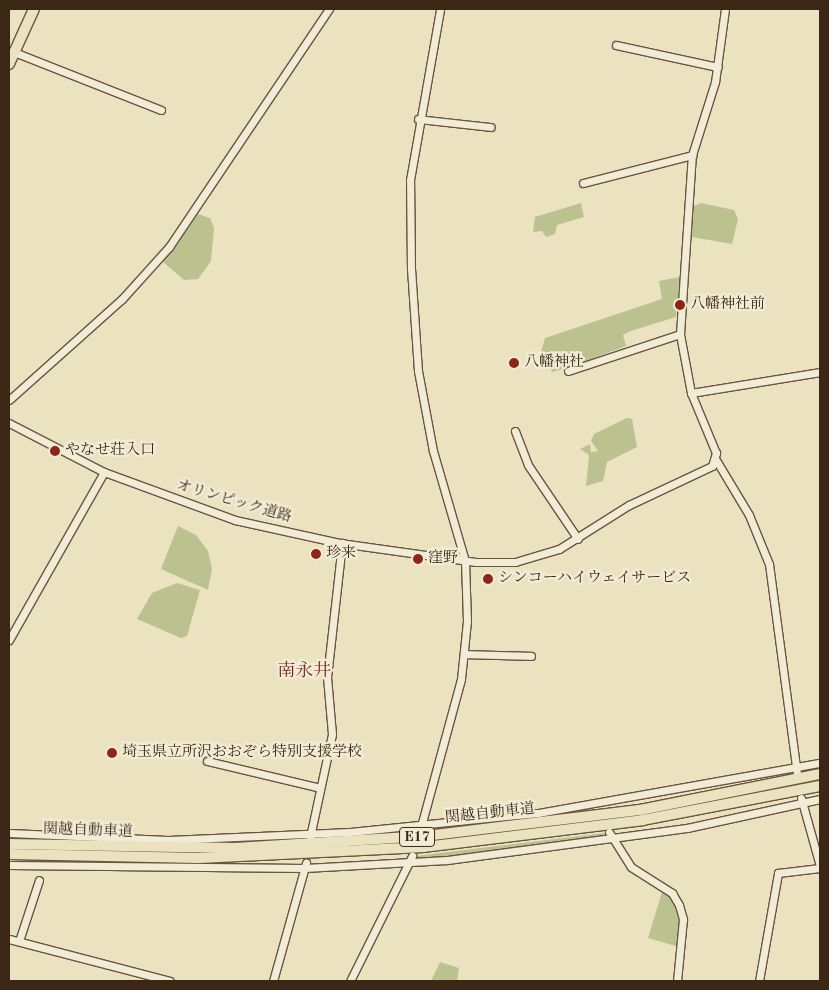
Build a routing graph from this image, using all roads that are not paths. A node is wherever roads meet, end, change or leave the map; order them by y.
1 (26, 9) edge
2 (34, 9) edge
3 (329, 9) edge
4 (440, 9) edge
5 (725, 9) edge
6 (616, 45) dead end
7 (12, 50) edge
8 (9, 64) edge
9 (718, 67) junction
10 (162, 110) dead end
11 (418, 119) junction
12 (491, 127) dead end
13 (692, 155) junction
14 (583, 183) dead end
15 (680, 334) junction
16 (568, 371) dead end
17 (820, 372) edge
18 (691, 393) junction
19 (9, 400) edge
20 (9, 424) edge
21 (515, 431) dead end
22 (716, 460) junction
23 (104, 472) junction
24 (578, 539) junction
25 (342, 543) junction
26 (465, 561) junction
27 (9, 640) edge
28 (465, 654) junction
29 (532, 656) dead end
30 (207, 761) dead end
31 (820, 763) edge
32 (797, 771) junction
33 (820, 774) edge
34 (820, 786) edge
35 (320, 788) junction
36 (820, 800) edge
37 (801, 801) junction
38 (420, 828) junction
39 (9, 833) edge
40 (310, 835) junction
41 (610, 835) junction
42 (9, 844) edge
43 (9, 854) edge
44 (411, 858) junction
45 (306, 865) junction
46 (9, 866) edge
47 (820, 867) edge
48 (39, 880) dead end
49 (9, 939) edge
50 (19, 942) junction
51 (170, 981) edge
52 (274, 981) edge
53 (350, 981) edge
54 (677, 981) edge
55 (759, 981) edge

1 - 7 highway
2 - 7 highway
3 - 19 street
4 - 11 street
5 - 9 street
6 - 9 street
7 - 8 highway
7 - 10 street
9 - 13 street
11 - 12 street
11 - 26 street
13 - 14 street
13 - 15 street
15 - 16 street
15 - 18 street
17 - 18 street
18 - 22 street
20 - 23 street, オリンピック道路
21 - 24 street
22 - 24 street, オリンピック道路
22 - 32 street
23 - 25 street, オリンピック道路
23 - 27 street
24 - 26 street, オリンピック道路
25 - 26 street, オリンピック道路
25 - 35 street
26 - 28 street
28 - 29 street
28 - 38 street
30 - 35 street
31 - 32 street
32 - 38 street
33 - 42 highway, 関越自動車道 / E17
34 - 43 highway, 関越自動車道 / E17
35 - 40 street
36 - 37 street
37 - 41 street
37 - 47 street
38 - 40 street
39 - 40 street
41 - 44 street
41 - 54 street
44 - 45 street
44 - 53 street
45 - 46 street
45 - 52 street
47 - 55 street
48 - 50 street
49 - 50 street
50 - 51 street

